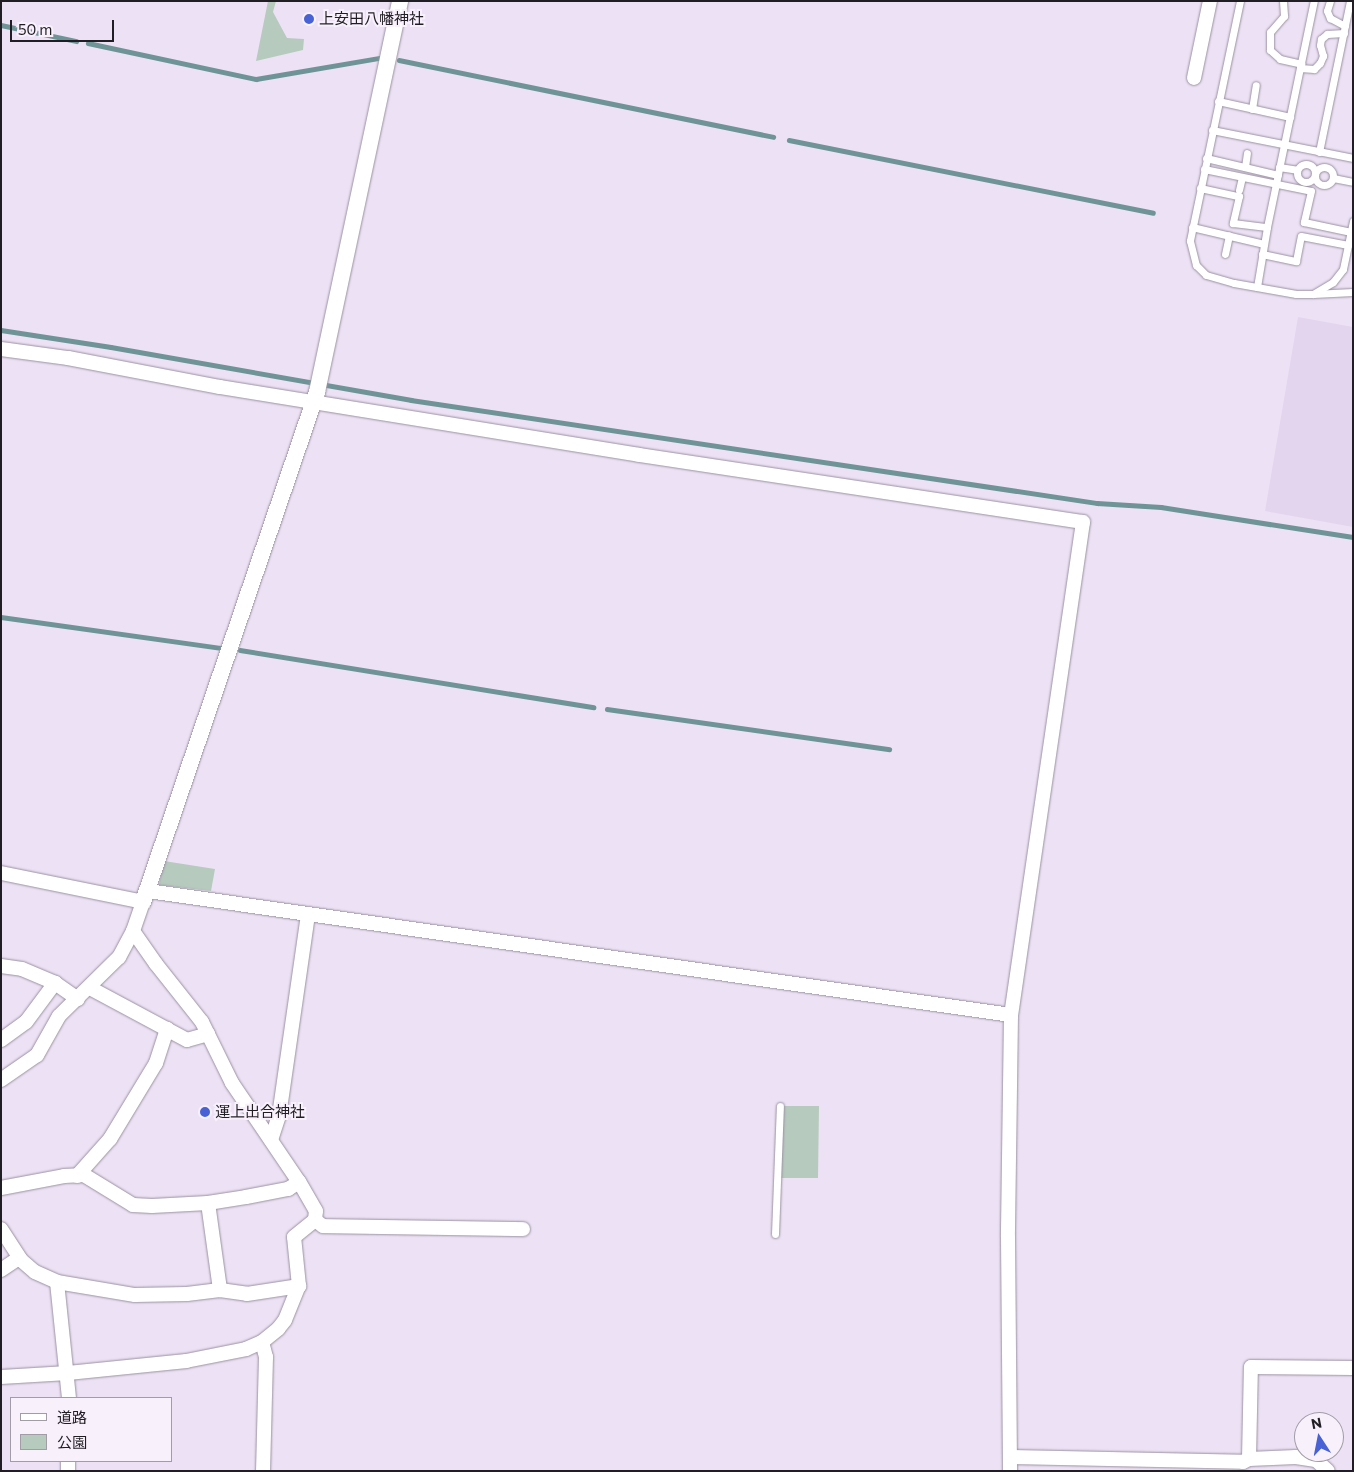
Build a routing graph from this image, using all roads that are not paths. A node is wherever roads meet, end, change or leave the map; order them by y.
1 (400, 1) edge
2 (1210, 1) edge
3 (1240, 1) edge
4 (1283, 1) edge
5 (1314, 1) edge
6 (1330, 1) edge
7 (1350, 1) edge
8 (1344, 30) junction
9 (1300, 66) junction
10 (1194, 78) dead end
11 (1256, 85) dead end
12 (1218, 101) junction
13 (1252, 109) junction
14 (1290, 117) junction
15 (1212, 130) junction
16 (1284, 145) junction
17 (1319, 152) junction
18 (1247, 153) dead end
19 (1206, 158) junction
20 (1353, 158) edge
21 (1245, 167) junction
22 (1279, 167) junction
23 (1204, 169) junction
24 (1298, 170) junction
25 (1316, 173) junction
26 (1278, 175) junction
27 (1242, 177) junction
28 (1333, 178) junction
29 (1353, 182) edge
30 (1276, 184) junction
31 (1200, 188) junction
32 (1239, 190) dead end
33 (1353, 221) edge
34 (1192, 226) junction
35 (1266, 227) junction
36 (1350, 232) junction
37 (1229, 235) junction
38 (1264, 244) junction
39 (1348, 245) junction
40 (1225, 254) dead end
41 (1262, 254) junction
42 (1257, 287) junction
43 (1353, 292) edge
44 (1313, 294) junction
45 (1, 349) edge
46 (317, 392) junction
47 (1, 873) edge
48 (145, 897) junction
49 (308, 915) junction
50 (133, 931) junction
51 (1, 966) edge
52 (56, 983) junction
53 (90, 988) junction
54 (78, 999) junction
55 (1011, 1015) junction
56 (167, 1029) junction
57 (208, 1034) junction
58 (1, 1040) edge
59 (1, 1080) edge
60 (780, 1106) dead end
61 (271, 1140) junction
62 (77, 1176) junction
63 (299, 1182) junction
64 (1, 1188) edge
65 (208, 1203) junction
66 (315, 1220) junction
67 (1, 1228) edge
68 (523, 1229) dead end
69 (775, 1234) dead end
70 (19, 1258) junction
71 (1, 1270) edge
72 (57, 1282) junction
73 (299, 1286) junction
74 (220, 1290) junction
75 (262, 1342) junction
76 (1353, 1368) edge
77 (68, 1374) junction
78 (1, 1377) edge
79 (69, 1397) edge
80 (1010, 1464) edge
81 (1245, 1464) edge
82 (263, 1471) edge
83 (1328, 1471) edge

1 - 46 street
2 - 10 street
3 - 12 lane
4 - 9 lane
5 - 9 lane
6 - 8 lane
7 - 8 lane
8 - 9 lane
8 - 17 lane
9 - 14 lane
11 - 13 lane
12 - 13 lane
12 - 15 lane
13 - 14 lane
14 - 16 lane
15 - 16 lane
15 - 19 lane
16 - 17 lane
16 - 22 lane
17 - 20 lane
18 - 21 lane
19 - 21 lane
19 - 23 lane
21 - 26 lane
22 - 24 lane
22 - 26 lane
23 - 27 lane
23 - 31 lane
24 - 25 lane
24 - 25 lane
25 - 28 lane
25 - 28 lane
26 - 30 lane
27 - 30 lane
27 - 32 lane
28 - 29 lane
30 - 35 lane
30 - 36 lane
31 - 34 lane
31 - 35 lane
33 - 36 lane
34 - 37 lane
34 - 42 lane
35 - 38 lane
36 - 39 lane
37 - 38 lane
37 - 40 lane
38 - 41 lane
39 - 41 lane
39 - 44 lane
41 - 42 lane
42 - 44 lane
43 - 44 lane
45 - 46 street
46 - 48 street
46 - 55 street
47 - 48 street
48 - 49 street
48 - 50 street
49 - 55 street
49 - 61 street
50 - 53 street
50 - 57 street
51 - 52 street
52 - 54 street
52 - 58 street
53 - 54 street
53 - 56 street
54 - 59 street
55 - 80 street
56 - 57 street
56 - 62 street
57 - 61 street
60 - 69 lane
61 - 63 street
62 - 64 street
62 - 65 street
63 - 65 street
63 - 66 street
65 - 74 street
66 - 68 street
66 - 73 street
67 - 70 street
70 - 71 street
70 - 72 street
72 - 74 street
72 - 77 street
73 - 74 street
73 - 75 street
75 - 77 street
75 - 82 street
76 - 81 street
77 - 78 street
77 - 79 street
80 - 81 street
81 - 83 street

